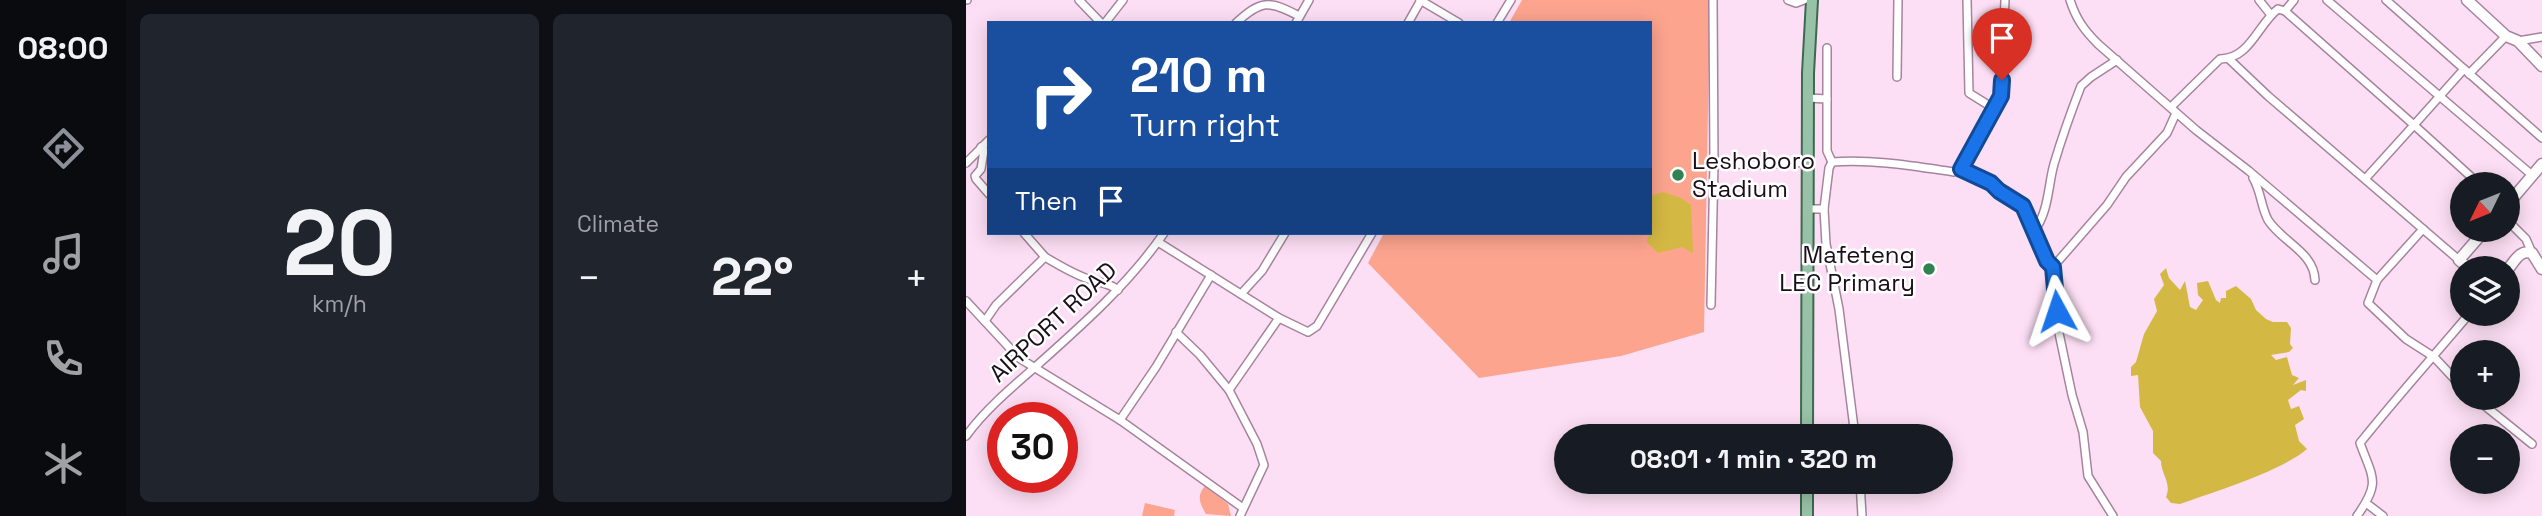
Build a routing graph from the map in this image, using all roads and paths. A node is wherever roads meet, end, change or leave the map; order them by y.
1 (1079, 0) edge
2 (1123, 0) edge
3 (1309, 0) edge
4 (1420, 0) edge
5 (1511, 0) edge
6 (1713, 0) edge
7 (1788, 0) edge
8 (1804, 0) edge
9 (1812, 0) edge
10 (1898, 0) edge
11 (1967, 0) edge
12 (2005, 0) edge
13 (2070, 0) edge
14 (2259, 0) edge
15 (2294, 0) edge
16 (2327, 0) edge
17 (2386, 0) edge
18 (2467, 0) edge
19 (2285, 11) junction
20 (2271, 15) junction
21 (1297, 19) edge
22 (1101, 21) edge
23 (1105, 21) edge
24 (1238, 21) edge
25 (1409, 21) edge
26 (1457, 21) edge
27 (1498, 21) edge
28 (2507, 36) junction
29 (2542, 37) edge
30 (2518, 41) junction
31 (1827, 48) dead end
32 (2229, 59) junction
33 (2117, 60) junction
34 (2542, 66) edge
35 (2467, 71) junction
36 (1896, 77) dead end
37 (2441, 97) junction
38 (1808, 98) junction
39 (1827, 99) junction
40 (1993, 108) junction
41 (2173, 110) junction
42 (2414, 125) junction
43 (2542, 138) edge
44 (987, 142) edge
45 (981, 147) junction
46 (1808, 162) junction
47 (1832, 162) junction
48 (966, 163) edge
49 (1714, 163) junction
50 (2542, 164) edge
51 (1961, 169) junction
52 (2249, 171) junction
53 (2466, 172) edge
54 (2532, 175) junction
55 (2366, 178) junction
56 (2520, 190) edge
57 (987, 192) edge
58 (1807, 209) junction
59 (1824, 209) junction
60 (2423, 229) junction
61 (2034, 230) junction
62 (2520, 233) edge
63 (1026, 235) edge
64 (1163, 235) edge
65 (1284, 235) edge
66 (1371, 235) edge
67 (1158, 242) junction
68 (2536, 254) edge
69 (2454, 256) edge
70 (2519, 256) edge
71 (1045, 257) junction
72 (2053, 267) junction
73 (2542, 269) edge
74 (1210, 275) junction
75 (2315, 280) dead end
76 (2377, 280) junction
77 (1118, 290) junction
78 (1241, 294) junction
79 (966, 301) edge
80 (1711, 305) dead end
81 (1279, 317) junction
82 (985, 321) junction
83 (2459, 326) edge
84 (1176, 332) junction
85 (2434, 357) junction
86 (1034, 368) junction
87 (2450, 374) edge
88 (1229, 390) junction
89 (2490, 410) edge
90 (1119, 420) junction
91 (1807, 424) edge
92 (1853, 424) edge
93 (966, 436) edge
94 (2532, 444) dead end
95 (1807, 494) edge
96 (1861, 494) edge
97 (2366, 503) junction
98 (1241, 512) edge
99 (1807, 516) edge
100 (1862, 516) edge
101 (2113, 516) edge
102 (2357, 516) edge
103 (2383, 516) edge

1 - 22 street
2 - 23 street
3 - 21 street
4 - 25 street
4 - 26 street
5 - 27 street
6 - 49 street
7 - 8 street
9 - 38 main road
10 - 36 street
11 - 40 street
12 - 40 street
13 - 33 street
14 - 20 street
15 - 19 street
16 - 37 street
17 - 35 street
18 - 28 street
19 - 20 street
19 - 42 street
20 - 32 street
21 - 24 street
28 - 30 street
28 - 35 street
29 - 30 street
30 - 34 street
31 - 39 street
32 - 41 street
32 - 55 street
33 - 41 street
33 - 61 street
35 - 37 street
35 - 43 street
37 - 42 street
37 - 54 street
38 - 39 street
38 - 46 main road
39 - 47 street
40 - 51 street
41 - 52 street
41 - 72 street
42 - 53 street
42 - 55 street
44 - 45 street
45 - 48 street
45 - 57 street
46 - 49 street
46 - 58 main road
47 - 51 street
47 - 59 street
49 - 80 street
50 - 54 street
51 - 61 street
52 - 75 street
52 - 76 street
54 - 56 street
55 - 60 street
58 - 59 street
58 - 91 main road
59 - 92 street
60 - 69 street
60 - 76 street
61 - 72 street
62 - 68 street
63 - 71 street
64 - 67 street, AIRPORT ROAD
65 - 78 street
66 - 81 street
67 - 74 street
67 - 77 street, AIRPORT ROAD
68 - 70 street
68 - 73 street
71 - 77 street
71 - 82 street
72 - 101 street
74 - 78 street
74 - 84 street
76 - 85 street
77 - 86 street, AIRPORT ROAD
78 - 81 street
79 - 82 street
81 - 88 street
82 - 86 street
83 - 85 street
84 - 88 street
84 - 90 street
85 - 87 street
85 - 97 street
86 - 90 street
86 - 93 street, AIRPORT ROAD
88 - 98 street
89 - 94 street
90 - 98 street
95 - 99 main road
96 - 100 street
97 - 102 street
97 - 103 street

